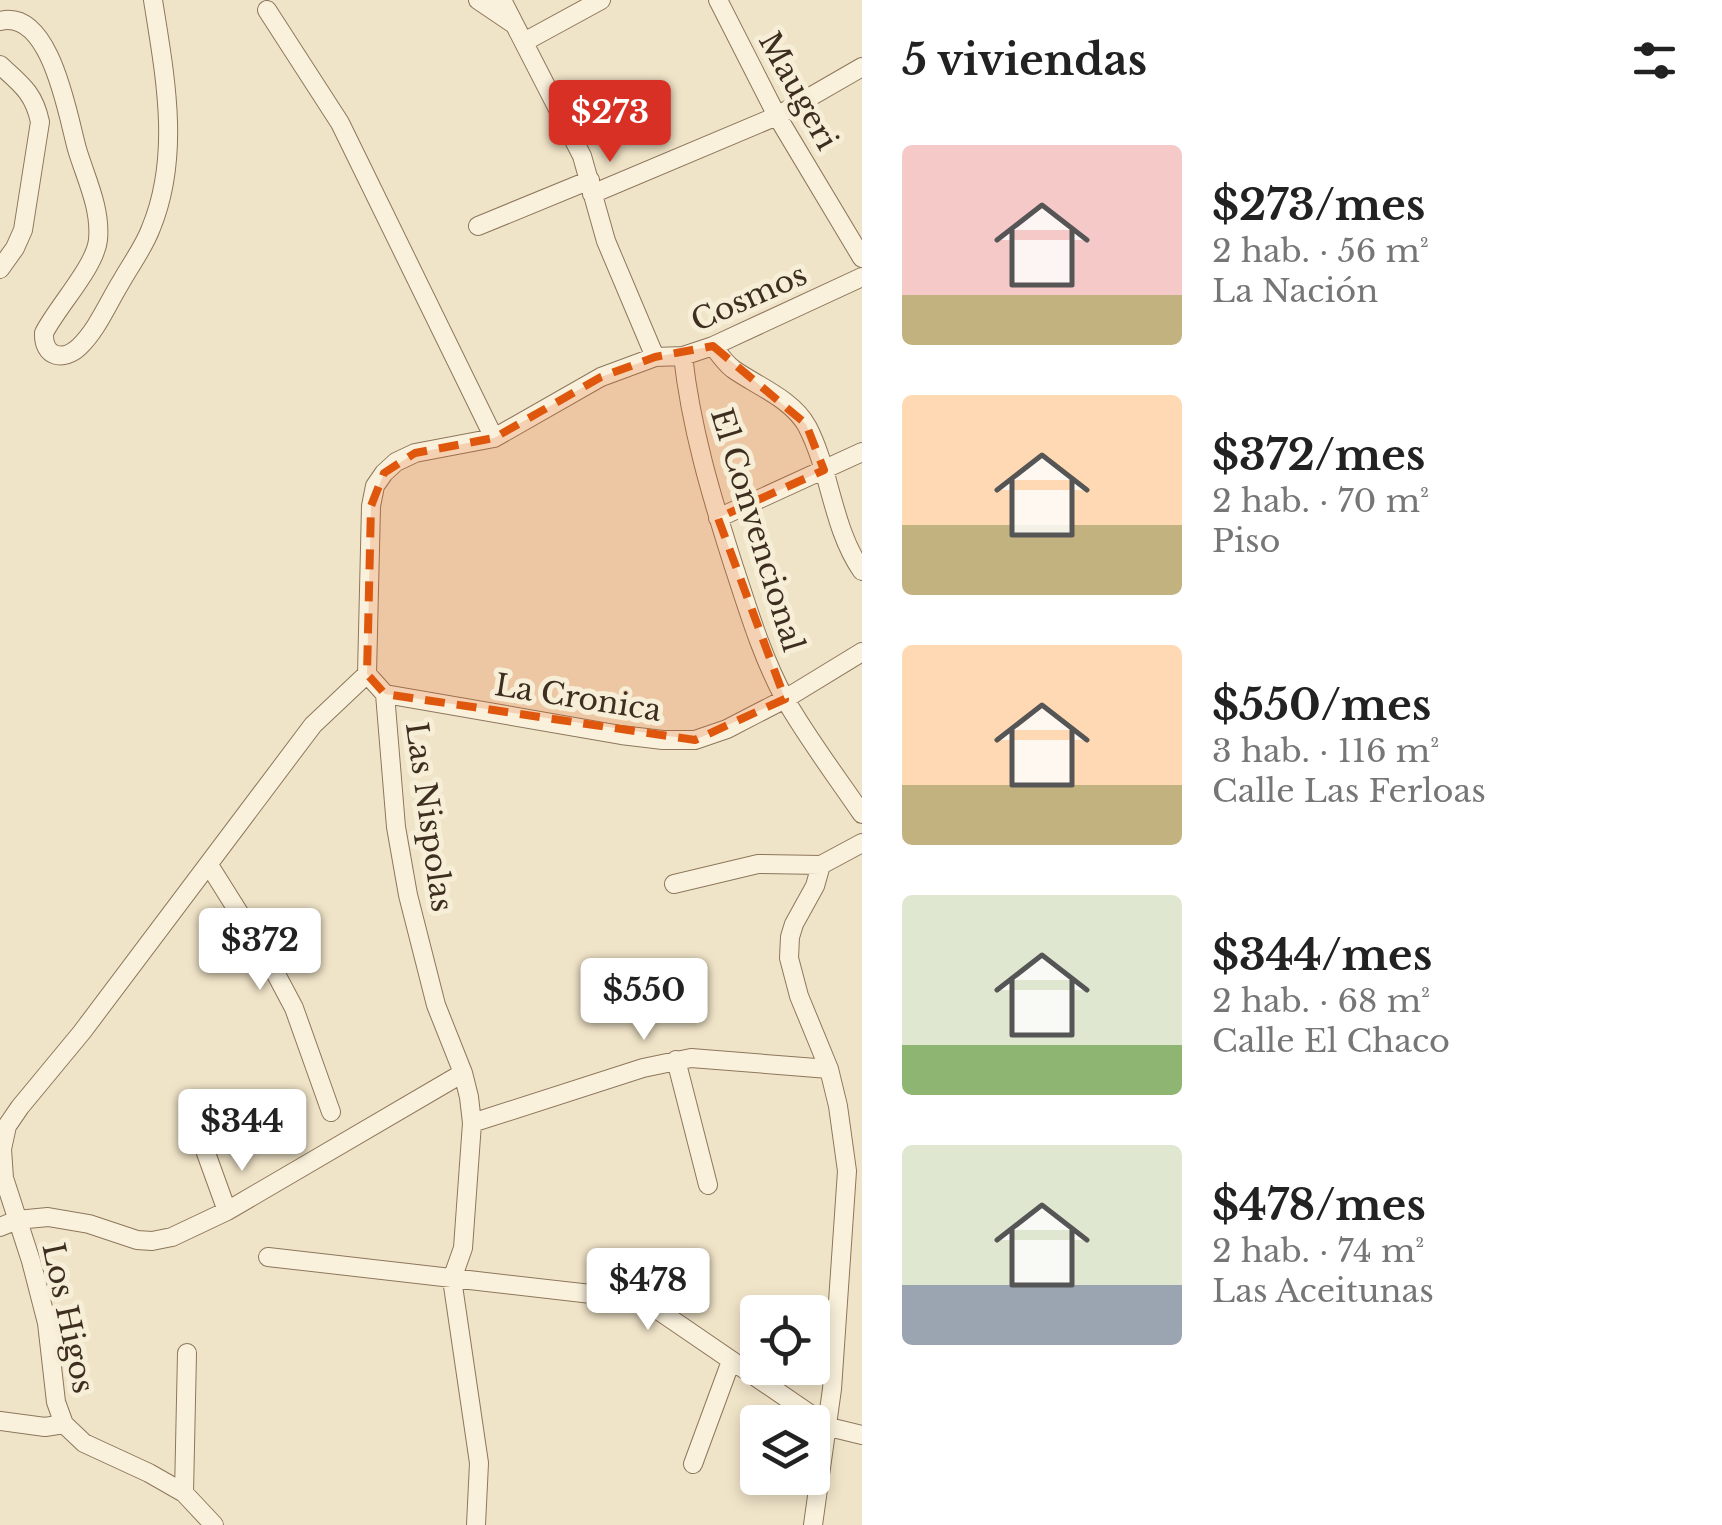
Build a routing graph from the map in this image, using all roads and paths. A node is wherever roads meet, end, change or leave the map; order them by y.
1 (153, 0) edge
2 (478, 0) edge
3 (502, 0) edge
4 (601, 0) edge
5 (718, 0) edge
6 (267, 10) dead end
7 (0, 21) edge
8 (512, 23) junction
9 (524, 42) junction
10 (0, 66) edge
11 (860, 73) edge
12 (777, 116) junction
13 (591, 187) junction
14 (478, 226) dead end
15 (862, 258) edge
16 (0, 269) edge
17 (862, 277) edge
18 (713, 346) junction
19 (683, 356) junction
20 (655, 357) junction
21 (494, 438) junction
22 (862, 452) edge
23 (824, 470) junction
24 (718, 518) junction
25 (862, 571) edge
26 (862, 652) edge
27 (367, 674) junction
28 (385, 694) junction
29 (786, 699) junction
30 (862, 814) edge
31 (862, 843) edge
32 (209, 865) junction
33 (821, 865) junction
34 (674, 884) dead end
35 (676, 1060) junction
36 (829, 1069) junction
37 (462, 1073) junction
38 (331, 1112) dead end
39 (472, 1123) junction
40 (206, 1153) dead end
41 (708, 1185) dead end
42 (226, 1211) junction
43 (9, 1224) edge
44 (268, 1257) dead end
45 (452, 1279) junction
46 (187, 1353) dead end
47 (731, 1361) junction
48 (796, 1405) edge
49 (830, 1405) edge
50 (0, 1422) edge
51 (64, 1424) junction
52 (830, 1427) edge
53 (862, 1435) edge
54 (693, 1464) dead end
55 (184, 1493) junction
56 (818, 1495) edge
57 (214, 1525) edge
58 (476, 1525) edge
59 (813, 1525) edge

1 - 7 street
2 - 8 street
3 - 8 street
4 - 9 street
5 - 12 street, Maugeri
6 - 21 street
8 - 9 street
9 - 13 street
10 - 16 street
11 - 12 street
12 - 13 street
12 - 15 street, Maugeri
13 - 14 street
13 - 20 street
17 - 18 street, Cosmos
18 - 19 street, Cosmos
18 - 23 street
19 - 20 street, Cosmos
19 - 24 street, El Convencional
20 - 21 street
21 - 27 street
22 - 23 street
23 - 24 street
23 - 25 street
24 - 29 street, El Convencional
26 - 29 street, La Cronica
27 - 28 street, Las Nispolas
27 - 32 street, Los Higos
28 - 29 street, La Cronica
28 - 37 street, Las Nispolas
29 - 30 street, El Convencional
31 - 33 street
32 - 38 street
32 - 43 street, Los Higos
33 - 34 street
33 - 36 street
35 - 36 street
35 - 39 street
35 - 41 street
36 - 49 street
37 - 39 street, Las Nispolas
37 - 42 street
39 - 45 street, Las Nispolas
40 - 42 street
42 - 43 street
43 - 51 street, Los Higos
44 - 45 street
45 - 47 street
45 - 58 street, Las Nispolas
46 - 55 street
47 - 48 street
47 - 54 street
50 - 51 street
51 - 55 street, Los Higos
52 - 53 street
55 - 57 street, Los Higos
56 - 59 street

